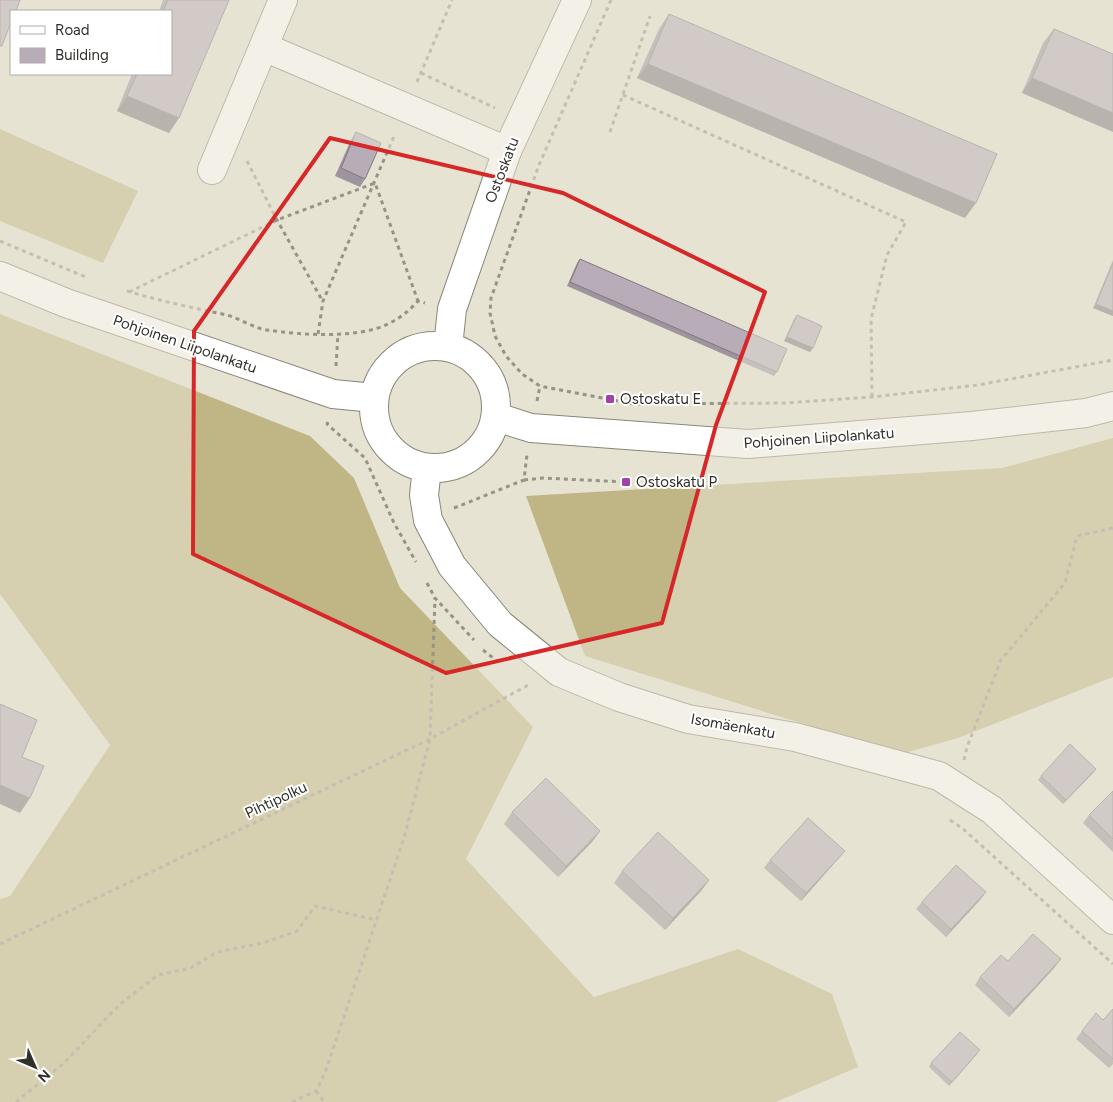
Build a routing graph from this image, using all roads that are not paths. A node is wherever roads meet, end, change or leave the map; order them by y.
1 (283, 0) edge
2 (577, 0) edge
3 (264, 47) junction
4 (508, 151) junction
5 (212, 170) dead end
6 (0, 276) edge
7 (448, 347) junction
8 (374, 398) junction
9 (1113, 406) edge
10 (496, 417) junction
11 (427, 468) junction
12 (1113, 920) edge

1 - 3 street
2 - 4 street, Ostoskatu
3 - 4 street
3 - 5 street
4 - 7 street, Ostoskatu
6 - 8 street, Pohjoinen Liipolankatu
7 - 8 street
7 - 10 street
8 - 11 street
9 - 10 street, Pohjoinen Liipolankatu
10 - 11 street
11 - 12 street, Isomäenkatu

